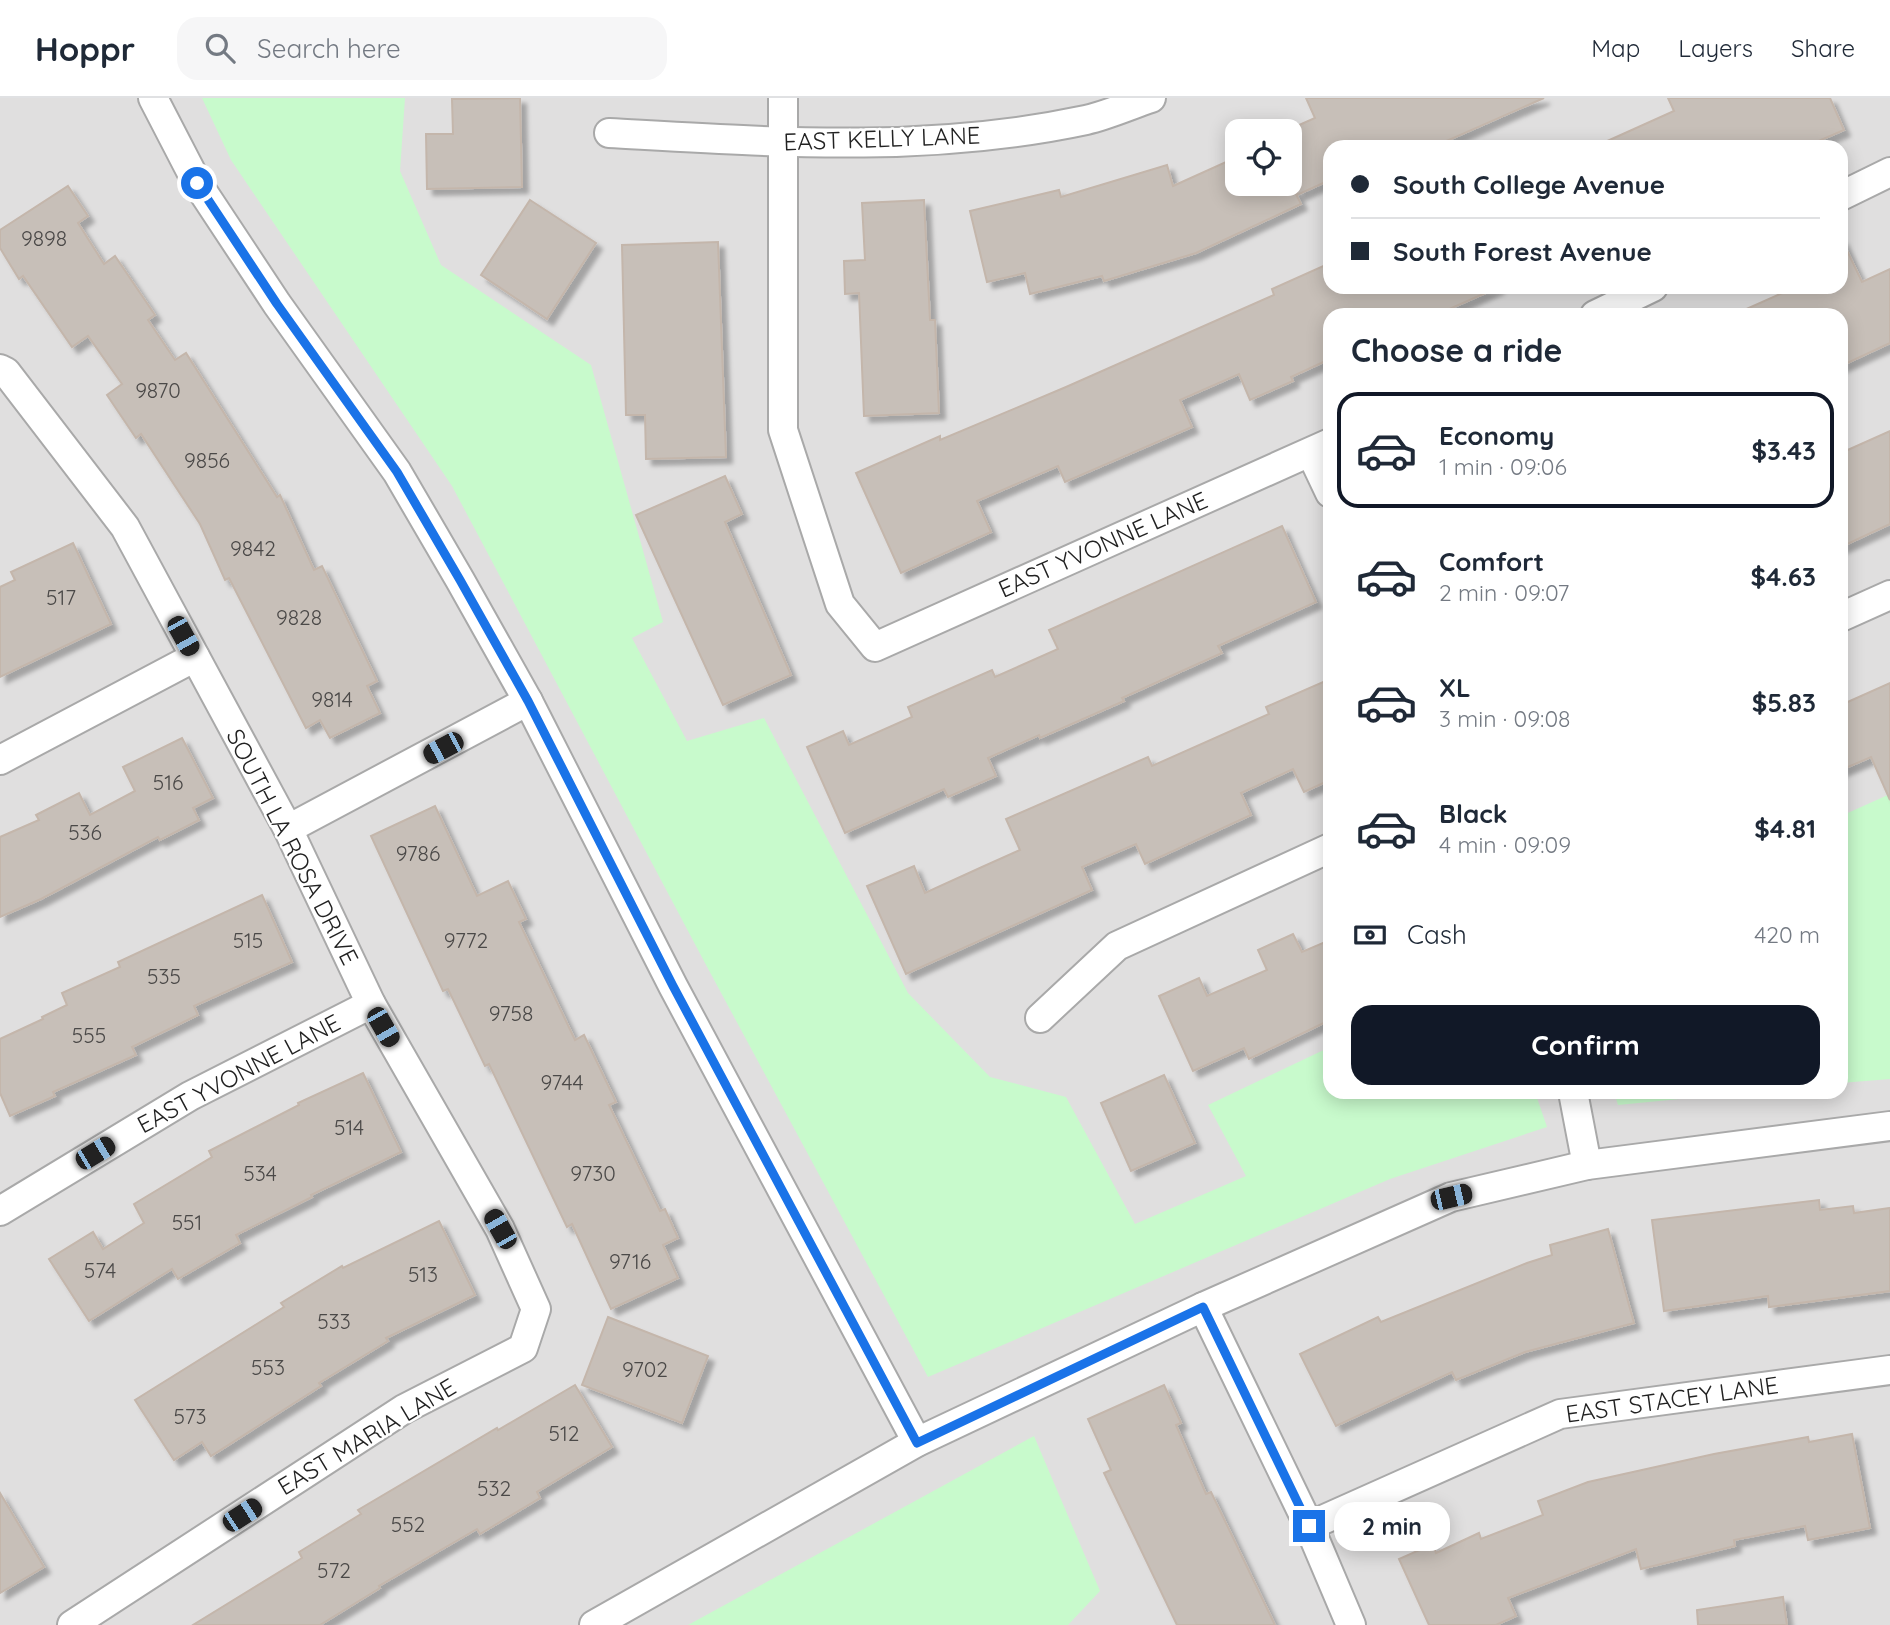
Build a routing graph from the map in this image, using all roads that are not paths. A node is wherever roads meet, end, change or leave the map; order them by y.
1 (153, 98) edge
2 (783, 98) edge
3 (1151, 98) edge
4 (609, 133) dead end
5 (781, 144) junction
6 (1890, 172) edge
7 (1848, 193) edge
8 (1638, 294) edge
9 (1610, 308) edge
10 (0, 369) edge
11 (1321, 448) edge
12 (1890, 595) edge
13 (1848, 614) edge
14 (195, 657) junction
15 (528, 701) junction
16 (0, 760) edge
17 (288, 829) junction
18 (1323, 851) edge
19 (370, 1004) junction
20 (1041, 1018) dead end
21 (1574, 1099) edge
22 (1890, 1126) edge
23 (1587, 1165) junction
24 (0, 1210) edge
25 (1203, 1307) junction
26 (523, 1348) joint
27 (1890, 1370) edge
28 (917, 1443) junction
29 (1309, 1526) junction
30 (110, 1615) edge
31 (72, 1625) edge
32 (594, 1625) edge
33 (1351, 1625) edge

1 - 15 street
2 - 5 street
3 - 5 street, EAST KELLY LANE
4 - 5 street, EAST KELLY LANE
5 - 11 street, EAST YVONNE LANE
6 - 7 street
8 - 9 street
10 - 14 street, SOUTH LA ROSA DRIVE
12 - 13 street
14 - 16 street
14 - 17 street, SOUTH LA ROSA DRIVE
15 - 17 street
15 - 28 street
17 - 19 street, SOUTH LA ROSA DRIVE
18 - 20 street
19 - 24 street, EAST YVONNE LANE
19 - 26 street, SOUTH LA ROSA DRIVE
21 - 23 street
22 - 23 street
23 - 25 street
25 - 28 street
25 - 29 street
26 - 30 street, EAST MARIA LANE
27 - 29 street, EAST STACEY LANE
28 - 32 street
29 - 33 street
30 - 31 street, EAST MARIA LANE

